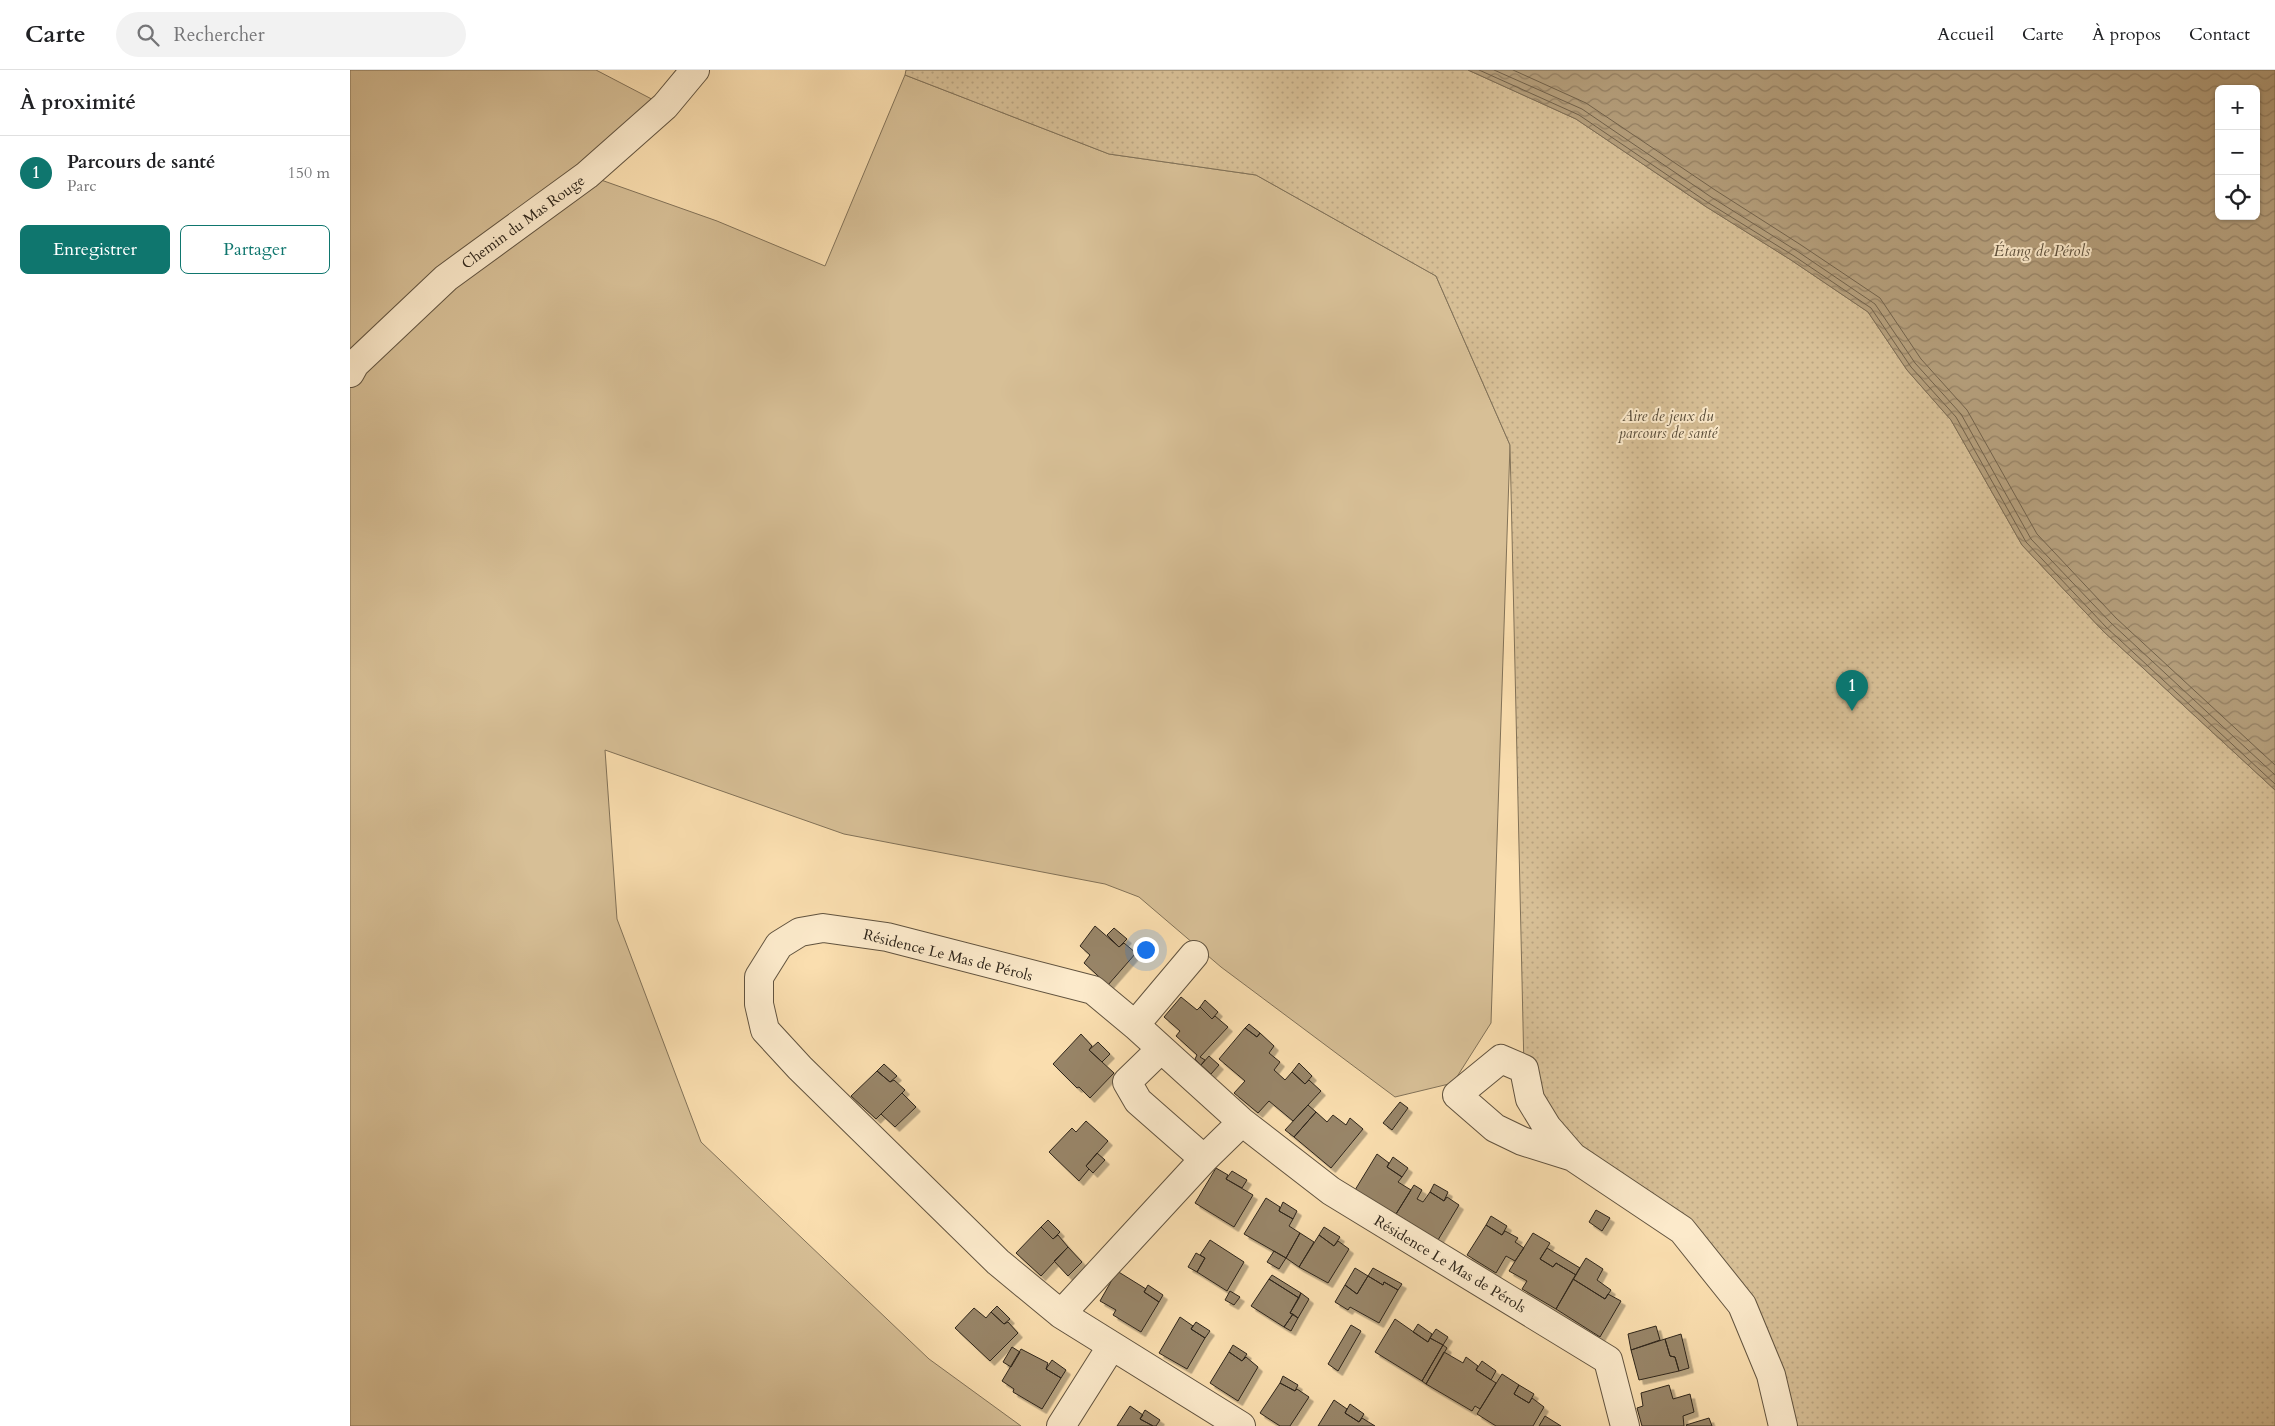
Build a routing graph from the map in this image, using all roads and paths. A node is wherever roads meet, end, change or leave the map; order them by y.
1 (694, 70) edge
2 (350, 372) edge
3 (1194, 955) dead end
4 (1135, 1024) junction
5 (1161, 1049) junction
6 (1242, 1122) junction
7 (1572, 1157) dead end
8 (1204, 1160) junction
9 (1061, 1314) junction
10 (1111, 1347) junction
11 (1061, 1426) edge
12 (1241, 1426) edge
13 (1624, 1426) edge
14 (1783, 1426) edge

1 - 2 street, Chemin du Mas Rouge
3 - 4 street
4 - 5 street, Résidence Le Mas de Pérols
4 - 9 street, Résidence Le Mas de Pérols
5 - 6 street, Résidence Le Mas de Pérols
5 - 8 street
6 - 8 street
6 - 13 street, Résidence Le Mas de Pérols
7 - 14 street
8 - 9 street
9 - 10 street, Résidence Le Mas de Pérols
10 - 11 street
10 - 12 street, Résidence Le Mas de Pérols

